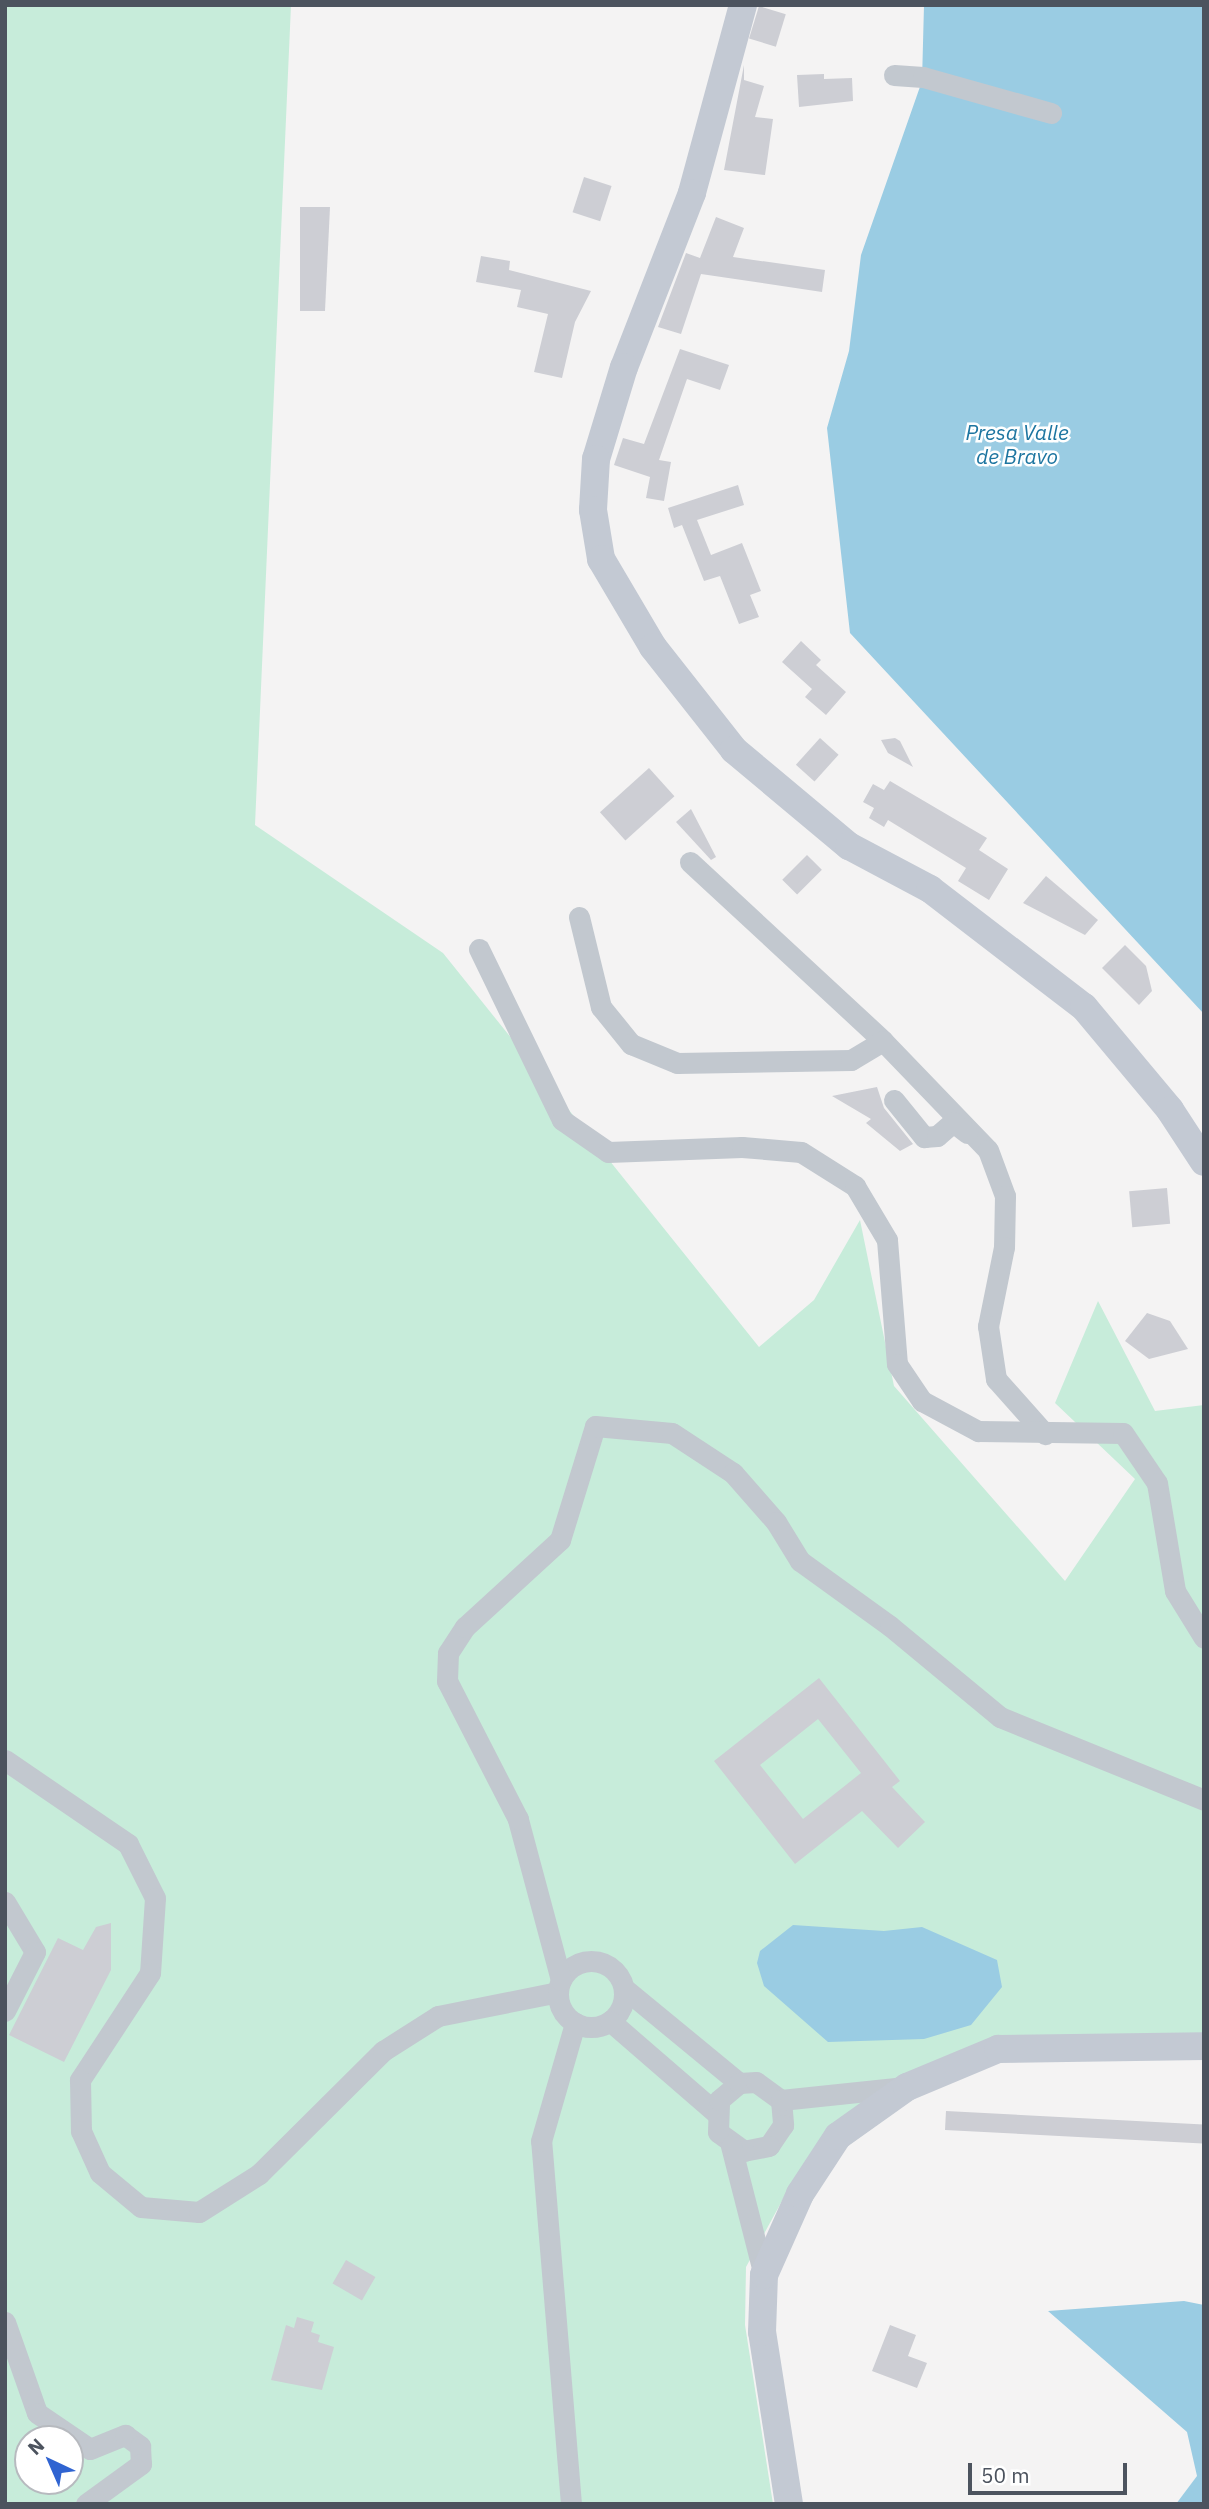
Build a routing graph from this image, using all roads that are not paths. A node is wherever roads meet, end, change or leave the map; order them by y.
1 (743, 5) edge
2 (894, 75) dead end
3 (1051, 113) dead end
4 (690, 862) dead end
5 (579, 917) dead end
6 (479, 949) dead end
7 (883, 1041) junction
8 (894, 1100) dead end
9 (988, 1150) junction
10 (1204, 1162) edge
11 (1045, 1434) junction
12 (1204, 1638) edge
13 (5, 1760) edge
14 (1204, 1800) edge
15 (5, 1902) edge
16 (560, 1986) junction
17 (625, 1989) junction
18 (5, 2011) edge
19 (610, 2021) junction
20 (575, 2023) junction
21 (1204, 2046) edge
22 (739, 2083) junction
23 (907, 2087) junction
24 (781, 2100) junction
25 (715, 2112) junction
26 (732, 2146) junction
27 (764, 2275) junction
28 (5, 2322) edge
29 (86, 2504) edge
30 (570, 2504) edge
31 (789, 2504) edge

1 - 10 main road
2 - 3 street
4 - 7 street
5 - 7 street
6 - 11 street
7 - 9 street
8 - 9 street
9 - 11 street
11 - 12 street
13 - 16 street
14 - 16 street
15 - 18 street
16 - 17 street
16 - 20 street
17 - 19 street
17 - 22 street
19 - 20 street
19 - 25 street
20 - 30 street
21 - 23 main road
22 - 24 street
22 - 25 street
23 - 24 street
23 - 27 main road
24 - 26 street
25 - 26 street
26 - 27 street
27 - 31 main road
28 - 29 street

